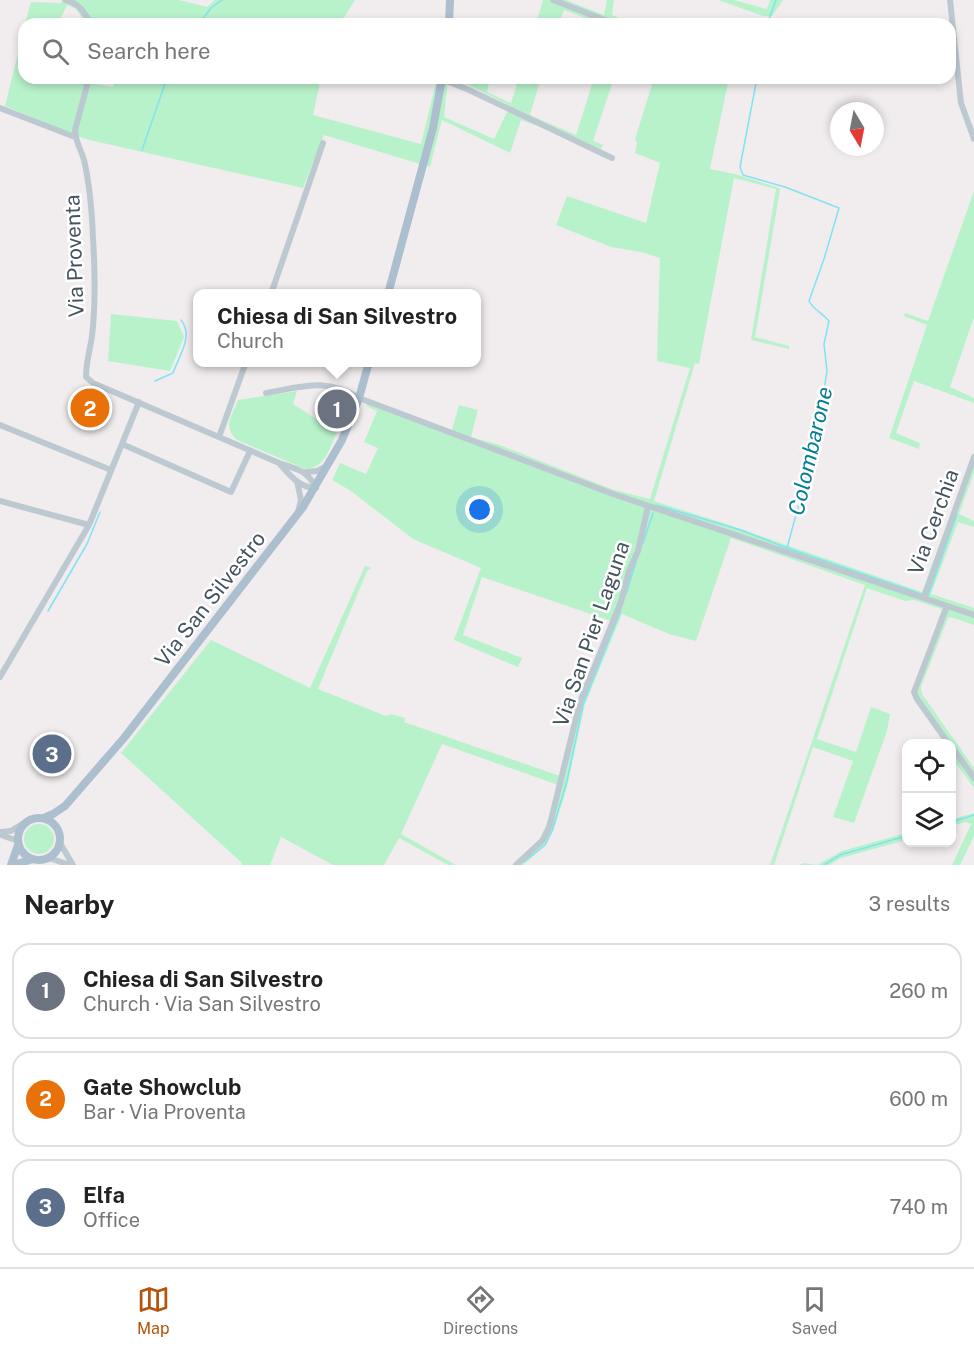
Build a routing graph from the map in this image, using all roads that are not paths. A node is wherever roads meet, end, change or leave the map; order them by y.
1 (65, 0) edge
2 (450, 0) edge
3 (553, 0) edge
4 (950, 0) edge
5 (87, 18) edge
6 (448, 18) edge
7 (600, 18) edge
8 (952, 18) edge
9 (956, 56) edge
10 (87, 84) edge
11 (441, 84) edge
12 (456, 84) edge
13 (0, 108) edge
14 (75, 137) junction
15 (974, 139) edge
16 (322, 143) dead end
17 (612, 158) dead end
18 (273, 289) edge
19 (389, 289) edge
20 (245, 367) edge
21 (368, 367) edge
22 (266, 393) dead end
23 (359, 398) junction
24 (139, 402) junction
25 (0, 425) edge
26 (219, 437) junction
27 (122, 444) junction
28 (250, 451) junction
29 (974, 457) edge
30 (330, 463) junction
31 (279, 464) junction
32 (111, 470) junction
33 (305, 472) junction
34 (296, 481) junction
35 (316, 488) junction
36 (0, 501) edge
37 (648, 506) junction
38 (294, 519) junction
39 (89, 525) junction
40 (924, 597) junction
41 (947, 606) junction
42 (974, 615) edge
43 (0, 677) edge
44 (946, 739) edge
45 (956, 753) edge
46 (974, 778) edge
47 (65, 806) junction
48 (44, 818) junction
49 (27, 821) junction
50 (59, 829) junction
51 (0, 833) edge
52 (18, 843) junction
53 (60, 843) junction
54 (49, 858) junction
55 (33, 859) junction
56 (12, 865) edge
57 (71, 865) edge
58 (516, 865) edge

1 - 5 street
2 - 6 main road
3 - 7 street
4 - 8 street
9 - 15 street
10 - 14 street, Via Proventa
11 - 19 main road
12 - 17 street
13 - 14 street
14 - 24 street, Via Proventa
16 - 18 street
20 - 26 street
21 - 23 main road, Via San Silvestro
22 - 23 street
23 - 30 main road, Via San Silvestro
23 - 37 street
24 - 26 street, Via Proventa
24 - 27 street
25 - 32 street
26 - 28 street, Via Proventa
27 - 28 street
27 - 32 street
28 - 31 street, Via Proventa
29 - 40 street, Via Cerchia
30 - 33 street
30 - 35 main road, Via San Silvestro
31 - 33 street, Via Proventa
31 - 34 street, Via Proventa
32 - 39 street
33 - 35 street
34 - 35 street, Via Proventa
34 - 38 street
35 - 38 main road, Via San Silvestro
36 - 39 street
37 - 40 street
37 - 58 street, Via San Pier Laguna
38 - 47 main road, Via San Silvestro
39 - 43 street
40 - 41 street
41 - 42 street
41 - 44 street
45 - 46 street
47 - 48 main road, Via San Silvestro
47 - 50 main road, Via San Silvestro
48 - 49 main road
48 - 50 main road
49 - 51 street
49 - 52 main road
50 - 53 main road
51 - 52 street
52 - 55 main road
52 - 56 main road
53 - 54 main road
53 - 57 street
54 - 55 main road
54 - 57 street
55 - 56 main road

